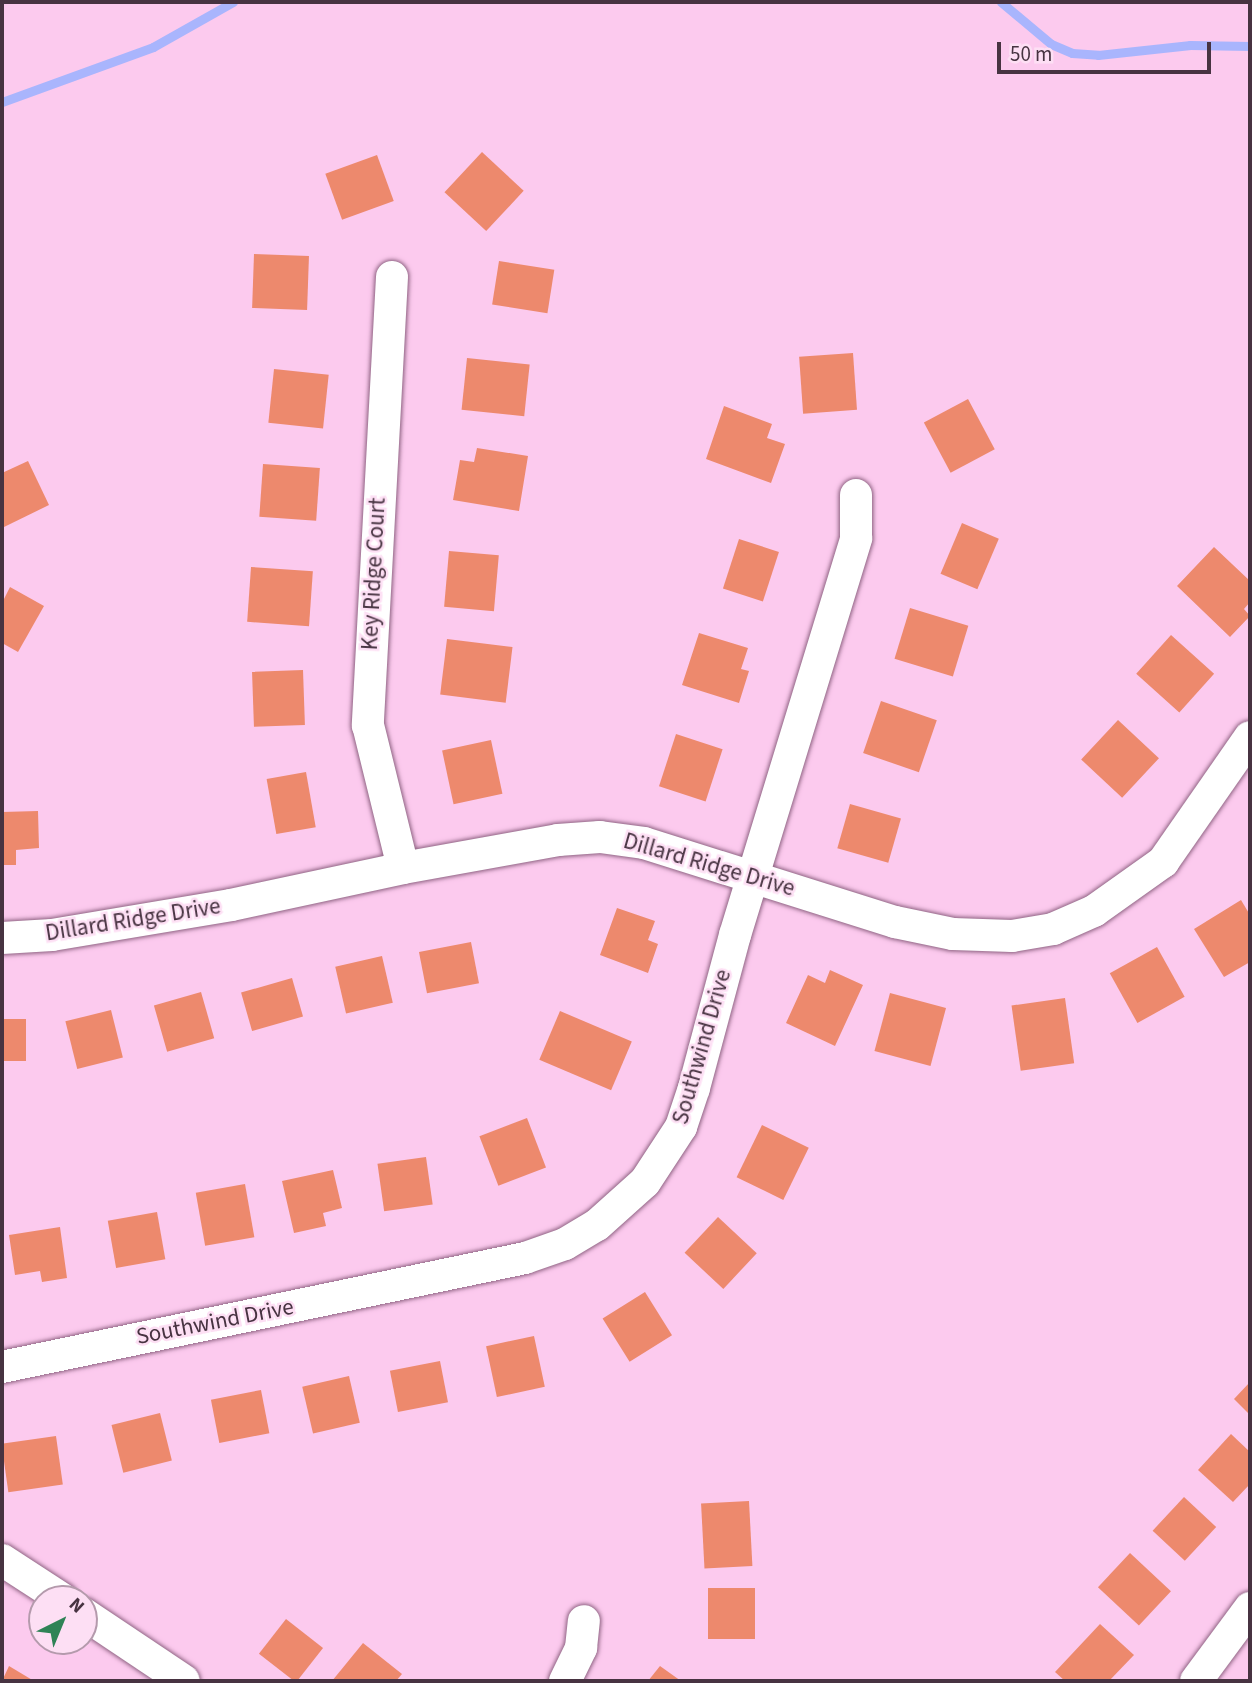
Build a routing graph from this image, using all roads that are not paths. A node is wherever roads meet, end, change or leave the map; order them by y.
1 (392, 277) dead end
2 (856, 495) dead end
3 (1250, 737) edge
4 (403, 868) junction
5 (754, 874) junction
6 (2, 938) edge
7 (2, 1367) edge
8 (2, 1560) edge
9 (40, 1585) edge
10 (1250, 1610) edge
11 (584, 1621) dead end
12 (98, 1623) edge
13 (184, 1681) edge
14 (565, 1681) edge
15 (1196, 1681) edge

1 - 4 street, Key Ridge Court
2 - 5 street, Southwind Drive
3 - 5 street, Dillard Ridge Drive
4 - 5 street, Dillard Ridge Drive
4 - 6 street, Dillard Ridge Drive
5 - 7 street, Southwind Drive
8 - 9 street
10 - 15 street
11 - 14 street
12 - 13 street

